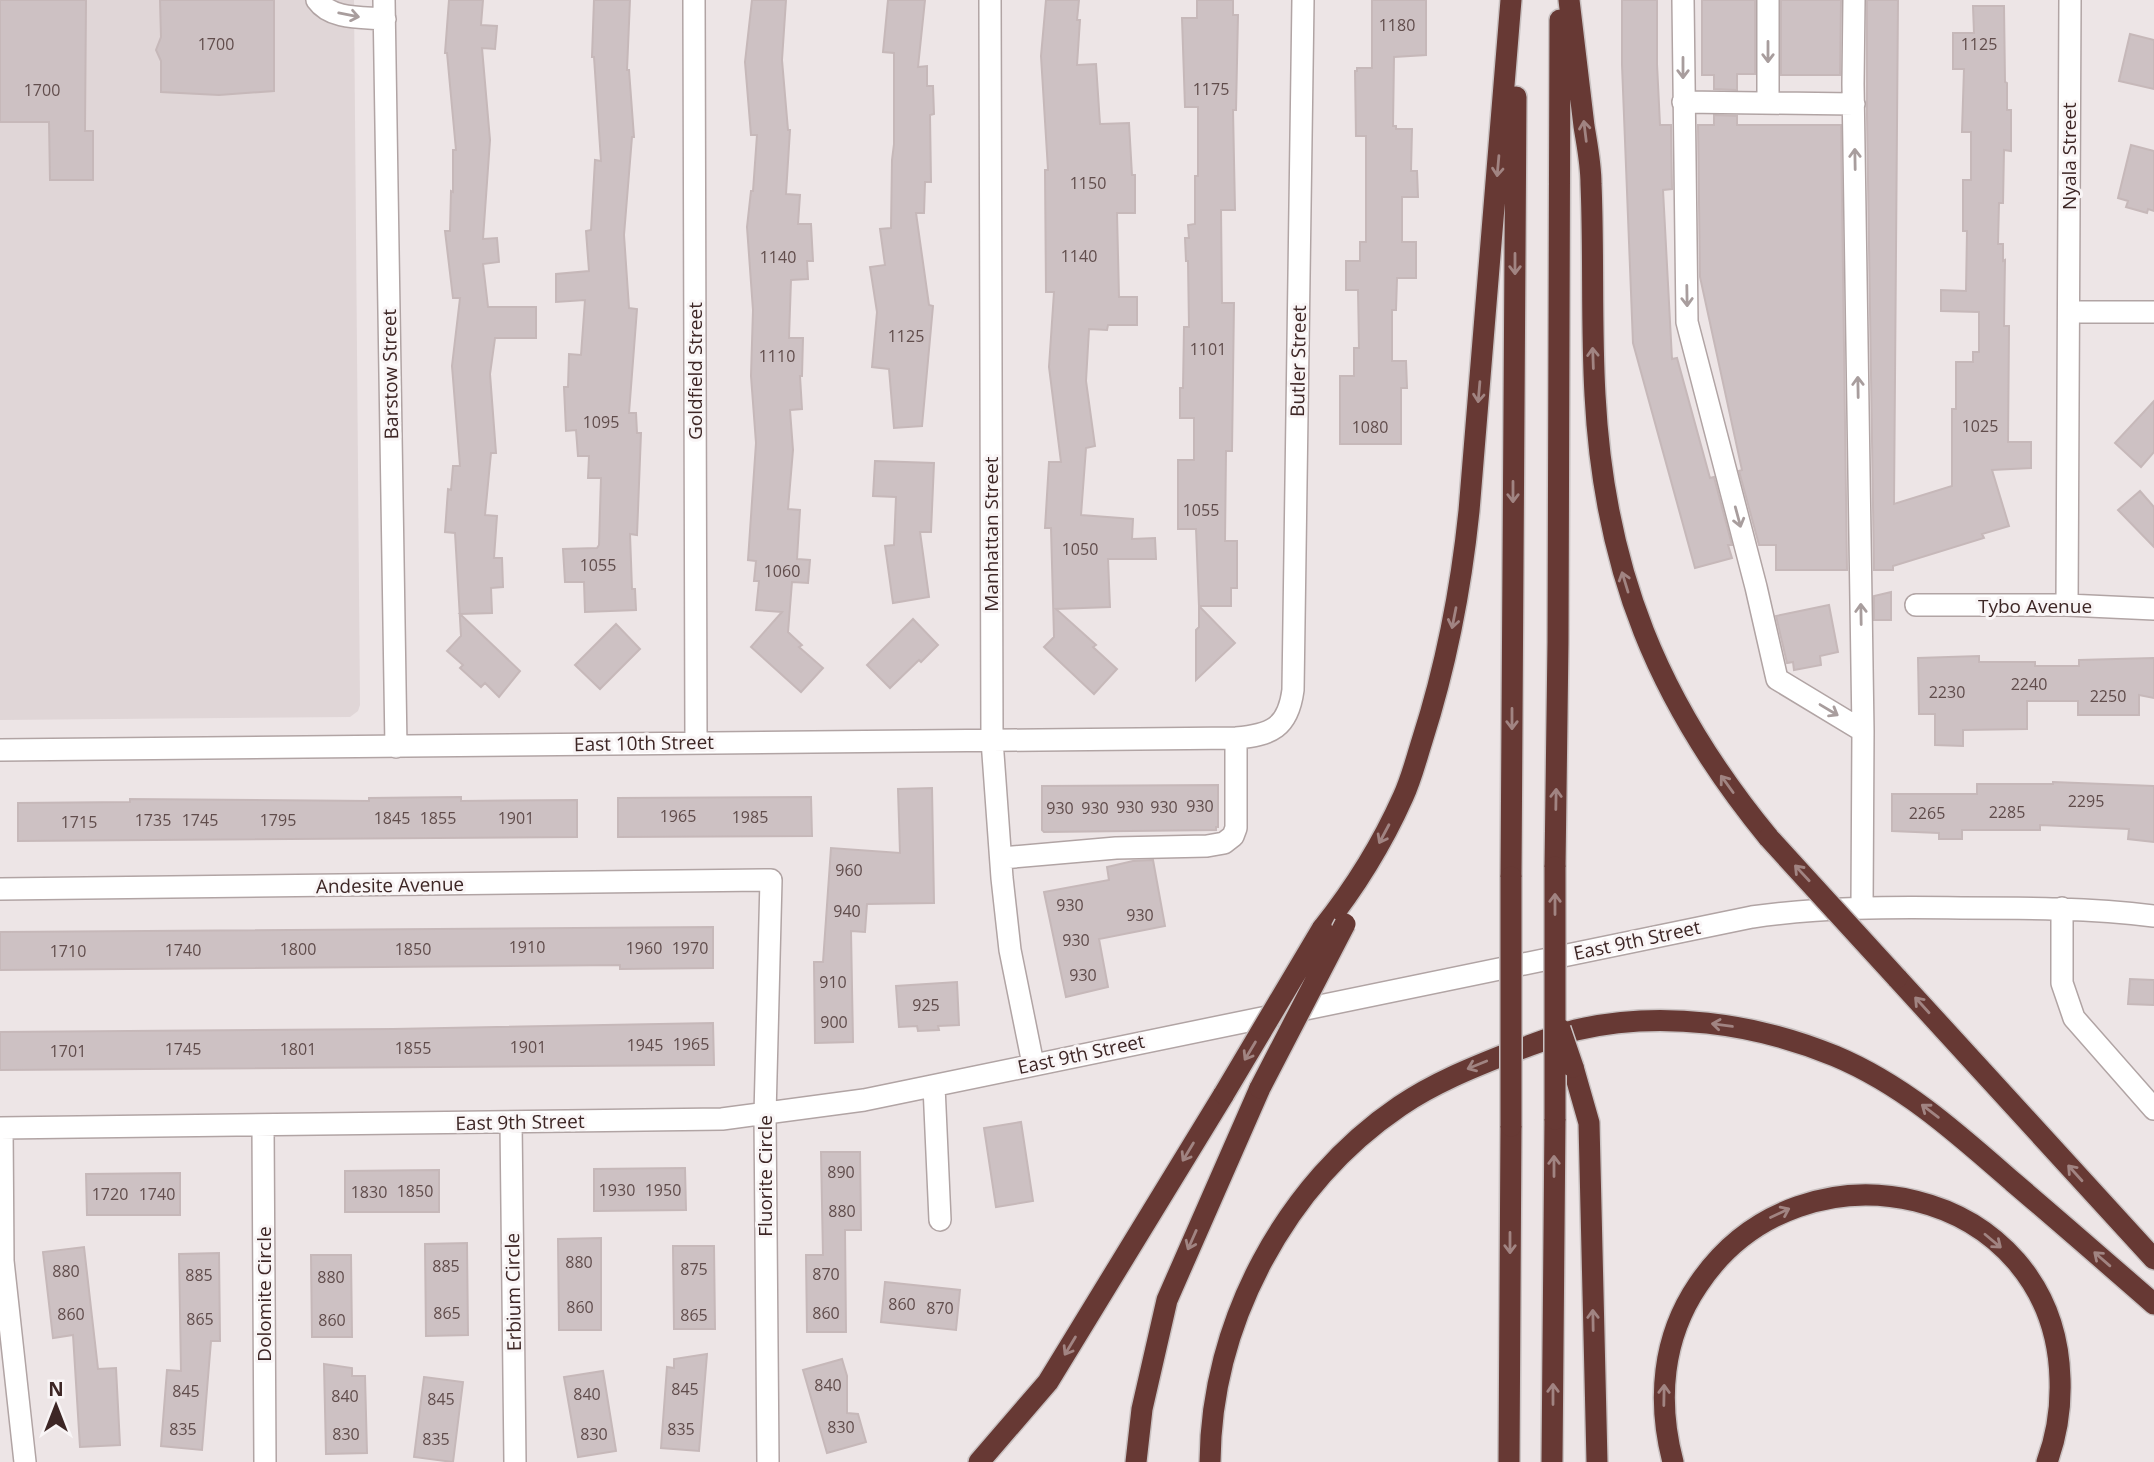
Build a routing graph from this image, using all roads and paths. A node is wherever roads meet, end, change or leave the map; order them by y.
1 (317, 0) edge
2 (694, 0) edge
3 (990, 0) edge
4 (1303, 0) edge
5 (1514, 0) edge
6 (1560, 0) edge
7 (1569, 0) edge
8 (1683, 0) edge
9 (1768, 0) edge
10 (1854, 0) edge
11 (2070, 0) edge
12 (384, 9) edge
13 (1683, 102) junction
14 (1768, 103) junction
15 (1854, 104) junction
16 (2069, 312) junction
17 (2152, 312) edge
18 (1916, 606) dead end
19 (2067, 606) junction
20 (2154, 609) edge
21 (1283, 721) joint
22 (1863, 731) junction
23 (1236, 738) junction
24 (992, 740) junction
25 (696, 743) junction
26 (396, 747) junction
27 (0, 750) edge
28 (1002, 858) junction
29 (0, 889) edge
30 (1353, 889) junction
31 (771, 890) joint
32 (1862, 907) junction
33 (2063, 908) junction
34 (2154, 916) edge
35 (1554, 1010) junction
36 (1033, 1064) junction
37 (934, 1086) junction
38 (2154, 1109) edge
39 (765, 1115) junction
40 (511, 1122) junction
41 (263, 1126) junction
42 (1, 1128) edge
43 (940, 1220) dead end
44 (2154, 1259) edge
45 (2154, 1304) edge
46 (25, 1462) edge
47 (265, 1462) edge
48 (515, 1462) edge
49 (768, 1462) edge
50 (979, 1462) edge
51 (1136, 1462) edge
52 (1210, 1462) edge
53 (1509, 1462) edge
54 (1552, 1462) edge
55 (1597, 1462) edge
56 (1673, 1462) edge
57 (2047, 1462) edge

1 -> 12 street
2 - 25 street, Goldfield Street
3 - 24 street, Manhattan Street
4 - 21 street, Butler Street
5 -> 30 highway
5 -> 53 highway, bridge
35 -> 6 highway, bridge
44 -> 7 highway, bridge
8 -> 13 street
9 -> 14 street
10 - 15 street
11 - 16 street, Nyala Street
12 - 26 street, Barstow Street
13 - 14 street
13 -> 22 street
14 - 15 street
22 -> 15 street
16 - 17 street
16 - 19 street, Nyala Street
18 - 19 street, Tybo Avenue
19 - 20 street, Tybo Avenue
21 - 23 street, East 10th Street
22 - 32 street
23 - 24 street, East 10th Street
23 - 28 street
24 - 25 street, East 10th Street
24 - 28 street, Manhattan Street
25 - 26 street, East 10th Street
26 - 27 street, East 10th Street
28 - 36 street, Manhattan Street
29 - 31 street, Andesite Avenue
30 -> 50 highway, bridge
30 -> 51 highway, bridge
31 - 39 street, Fluorite Circle
32 - 33 street, East 9th Street
32 - 36 street, East 9th Street
33 - 34 street, East 9th Street
33 - 38 street
54 -> 35 highway, bridge
55 -> 35 highway, bridge
36 - 37 street, East 9th Street
37 - 39 street, East 9th Street
37 - 43 street
39 - 40 street, East 9th Street
39 - 49 street, Fluorite Circle
40 - 41 street, East 9th Street
40 - 48 street, Erbium Circle
41 - 42 street, East 9th Street
41 - 47 street, Dolomite Circle
42 - 46 street
45 -> 52 highway
56 -> 57 highway

